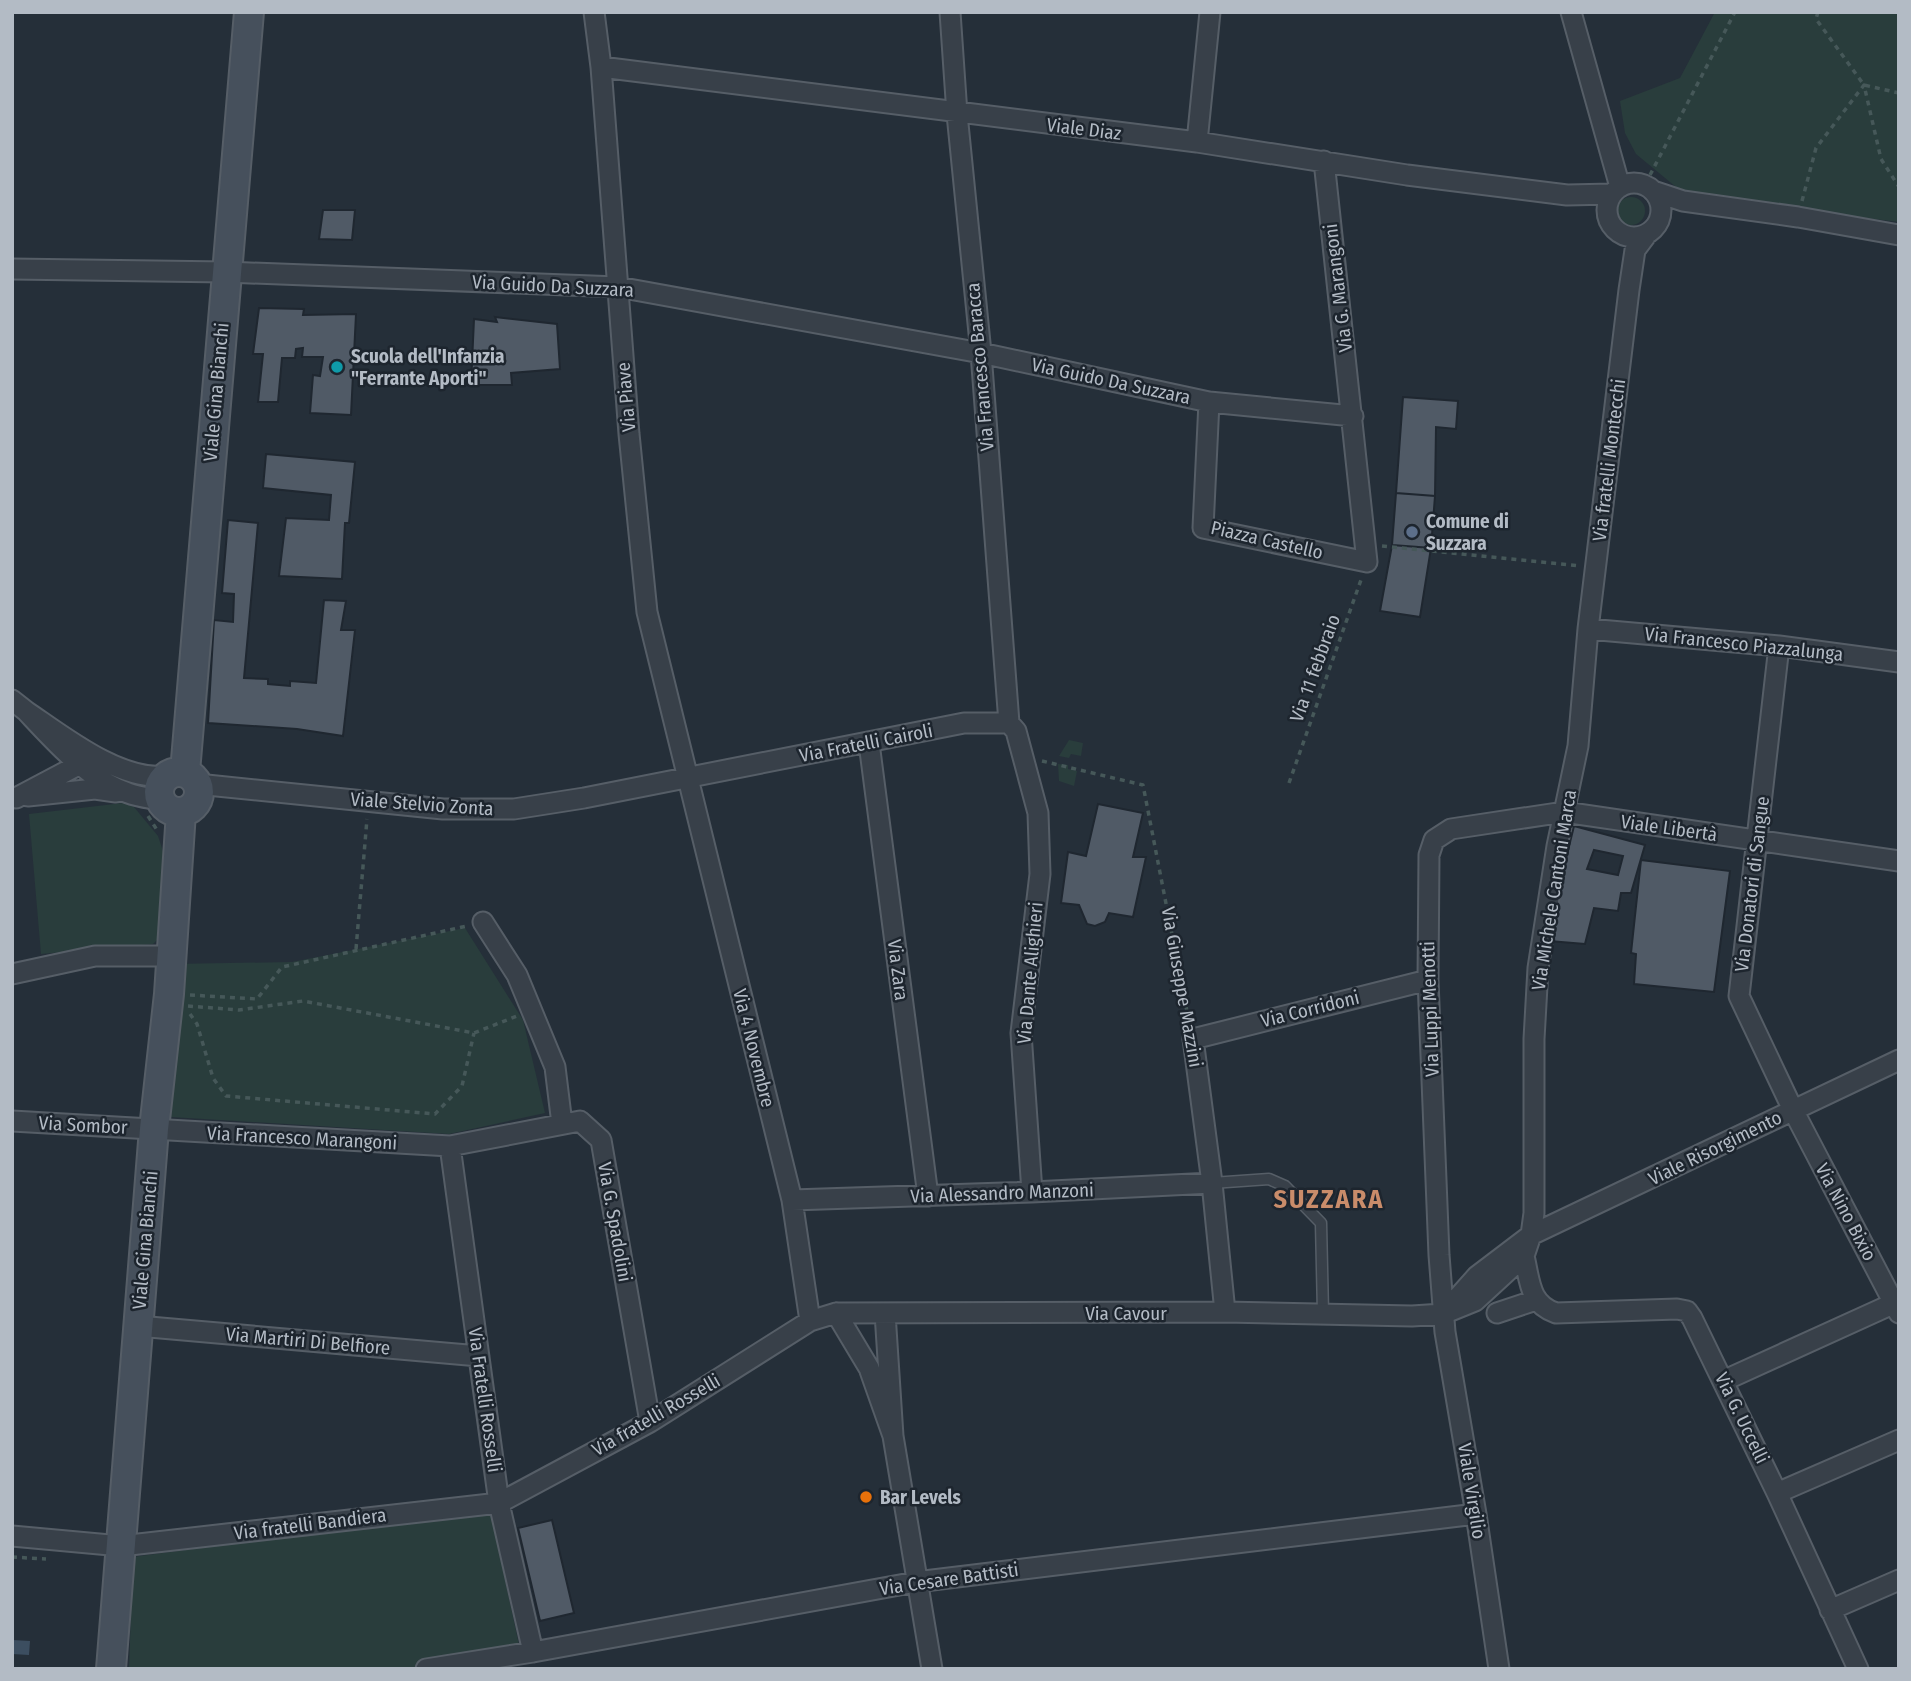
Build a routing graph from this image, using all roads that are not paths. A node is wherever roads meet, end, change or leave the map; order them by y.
1 (250, 12) edge
2 (594, 12) edge
3 (950, 12) edge
4 (1210, 12) edge
5 (1571, 12) edge
6 (601, 67) junction
7 (957, 114) junction
8 (1605, 136) junction
9 (1197, 142) junction
10 (1324, 161) junction
11 (1649, 188) junction
12 (1616, 191) junction
13 (1567, 195) junction
14 (1720, 207) junction
15 (1616, 230) junction
16 (1652, 230) junction
17 (1899, 235) edge
18 (12, 269) edge
19 (226, 272) junction
20 (618, 287) junction
21 (1629, 290) junction
22 (981, 353) junction
23 (1209, 401) junction
24 (1353, 416) junction
25 (1588, 629) junction
26 (1779, 646) junction
27 (1899, 662) edge
28 (19, 706) edge
29 (1009, 723) junction
30 (869, 743) junction
31 (80, 764) junction
32 (123, 768) junction
33 (686, 778) junction
34 (165, 792) junction
35 (14, 798) edge
36 (1564, 812) junction
37 (1758, 841) junction
38 (1899, 861) edge
39 (482, 922) road end
40 (171, 956) junction
41 (12, 974) edge
42 (1428, 980) junction
43 (1193, 1039) joint
44 (1899, 1060) edge
45 (1793, 1110) junction
46 (12, 1121) edge
47 (562, 1124) junction
48 (154, 1129) junction
49 (450, 1146) junction
50 (1212, 1183) junction
51 (1032, 1192) junction
52 (928, 1196) junction
53 (792, 1200) junction
54 (1531, 1236) junction
55 (1524, 1256) junction
56 (1536, 1300) junction
57 (1897, 1306) edge
58 (1225, 1312) junction
59 (836, 1313) junction
60 (886, 1313) junction
61 (1323, 1313) junction
62 (1497, 1313) dead end
63 (1443, 1314) junction
64 (810, 1321) junction
65 (138, 1326) junction
66 (479, 1356) junction
67 (1723, 1381) junction
68 (650, 1422) junction
69 (893, 1436) junction
70 (1899, 1440) edge
71 (1777, 1493) junction
72 (499, 1503) junction
73 (1476, 1514) junction
74 (12, 1536) edge
75 (121, 1546) junction
76 (1899, 1580) edge
77 (916, 1582) junction
78 (1830, 1610) junction
79 (533, 1652) junction
80 (111, 1669) edge
81 (426, 1669) edge
82 (932, 1669) edge
83 (1499, 1669) edge
84 (1858, 1669) edge

1 - 19 street, Viale Gina Bianchi
2 - 6 street, Via Piave
3 - 7 street, Via Francesco Baracca
4 - 9 street
5 - 8 street
6 - 7 street, Viale Diaz
6 - 20 street, Via Piave
7 - 9 street, Viale Diaz
7 - 22 street, Via Francesco Baracca
8 - 11 street
8 - 12 street
9 - 10 street, Viale Diaz
10 - 13 street, Viale Diaz
10 - 24 street, Via G. Marangoni
11 - 12 street
11 - 14 street
11 - 16 street
12 - 13 street
12 - 15 street
13 - 15 street
14 - 16 street
14 - 17 street
15 - 16 street
15 - 21 street
16 - 21 street
18 - 19 street, Via Guido Da Suzzara
19 - 20 street, Via Guido Da Suzzara
19 - 34 street, Viale Gina Bianchi
20 - 22 street, Via Guido Da Suzzara
20 - 33 street, Via Piave
21 - 25 street, Via fratelli Montecchi
22 - 23 street, Via Guido Da Suzzara
22 - 29 street, Via Francesco Baracca
23 - 24 street
23 - 24 street, Piazza Castello
25 - 26 street, Via Francesco Piazzalunga
25 - 36 street, Via Michele Cantoni Marca
26 - 27 street, Via Francesco Piazzalunga
26 - 37 street, Via Donatori di Sangue
28 - 31 street, Viale Stelvio Zonta
28 - 32 street, Viale Stelvio Zonta
29 - 30 street, Via Fratelli Cairoli
29 - 51 street, Via Dante Alighieri
30 - 33 street, Via Fratelli Cairoli
30 - 52 street, Via Zara
31 - 32 street
31 - 34 street, Viale Stelvio Zonta
31 - 35 street
32 - 34 street, Viale Stelvio Zonta
33 - 34 street, Viale Stelvio Zonta
33 - 53 street, Via 4 Novembre
34 - 35 street
34 - 40 street, Viale Gina Bianchi
36 - 37 street, Viale Libertà
36 - 42 street, Via Luppi Menotti
36 - 54 street, Via Michele Cantoni Marca
37 - 38 street, Viale Libertà
37 - 45 street, Via Donatori di Sangue
39 - 47 street
40 - 41 street
40 - 48 street, Viale Gina Bianchi
42 - 43 street, Via Corridoni
42 - 63 street, Via Luppi Menotti
43 - 50 street, Via Giuseppe Mazzini
44 - 45 street, Viale Risorgimento
45 - 54 street, Viale Risorgimento
45 - 57 street, Via Nino Bixio
46 - 48 street, Via Sombor
47 - 49 street, Via G. Spadolini
47 - 68 street, Via G. Spadolini
48 - 49 street, Via Francesco Marangoni
48 - 65 street, Viale Gina Bianchi
49 - 66 street, Via Fratelli Rosselli
50 - 51 street, Via Alessandro Manzoni
50 - 58 street, Via Giuseppe Mazzini
50 - 61 lane
51 - 52 street, Via Alessandro Manzoni
52 - 53 street, Via Alessandro Manzoni
53 - 64 street, Via 4 Novembre
54 - 55 street, Via Michele Cantoni Marca
54 - 63 street, Viale Risorgimento
55 - 56 street
55 - 63 street, Via Cavour
56 - 62 street
56 - 67 street, Via G. Uccelli
57 - 67 street
58 - 60 street, Via Cavour
58 - 61 street, Via Cavour
59 - 60 street, Via Cavour
59 - 64 street, Via Cavour
59 - 69 street
60 - 69 street
61 - 63 street, Via Cavour
63 - 73 street, Viale Virgilio
64 - 68 street, Via fratelli Rosselli
65 - 66 street, Via Martiri Di Belfiore
65 - 75 street, Viale Gina Bianchi
66 - 72 street, Via Fratelli Rosselli
67 - 71 street, Via G. Uccelli
68 - 72 street, Via fratelli Rosselli
69 - 77 street
70 - 71 street
71 - 78 street, Via G. Uccelli
72 - 75 street, Via fratelli Bandiera
72 - 79 street, Via Fratelli Rosselli
73 - 77 street, Via Cesare Battisti
73 - 83 street, Viale Virgilio
74 - 75 street, Via fratelli Bandiera
75 - 80 street, Viale Gina Bianchi
76 - 78 street
77 - 79 street, Via Cesare Battisti
77 - 82 street
78 - 84 street, Via G. Uccelli
79 - 81 street, Via Cesare Battisti

